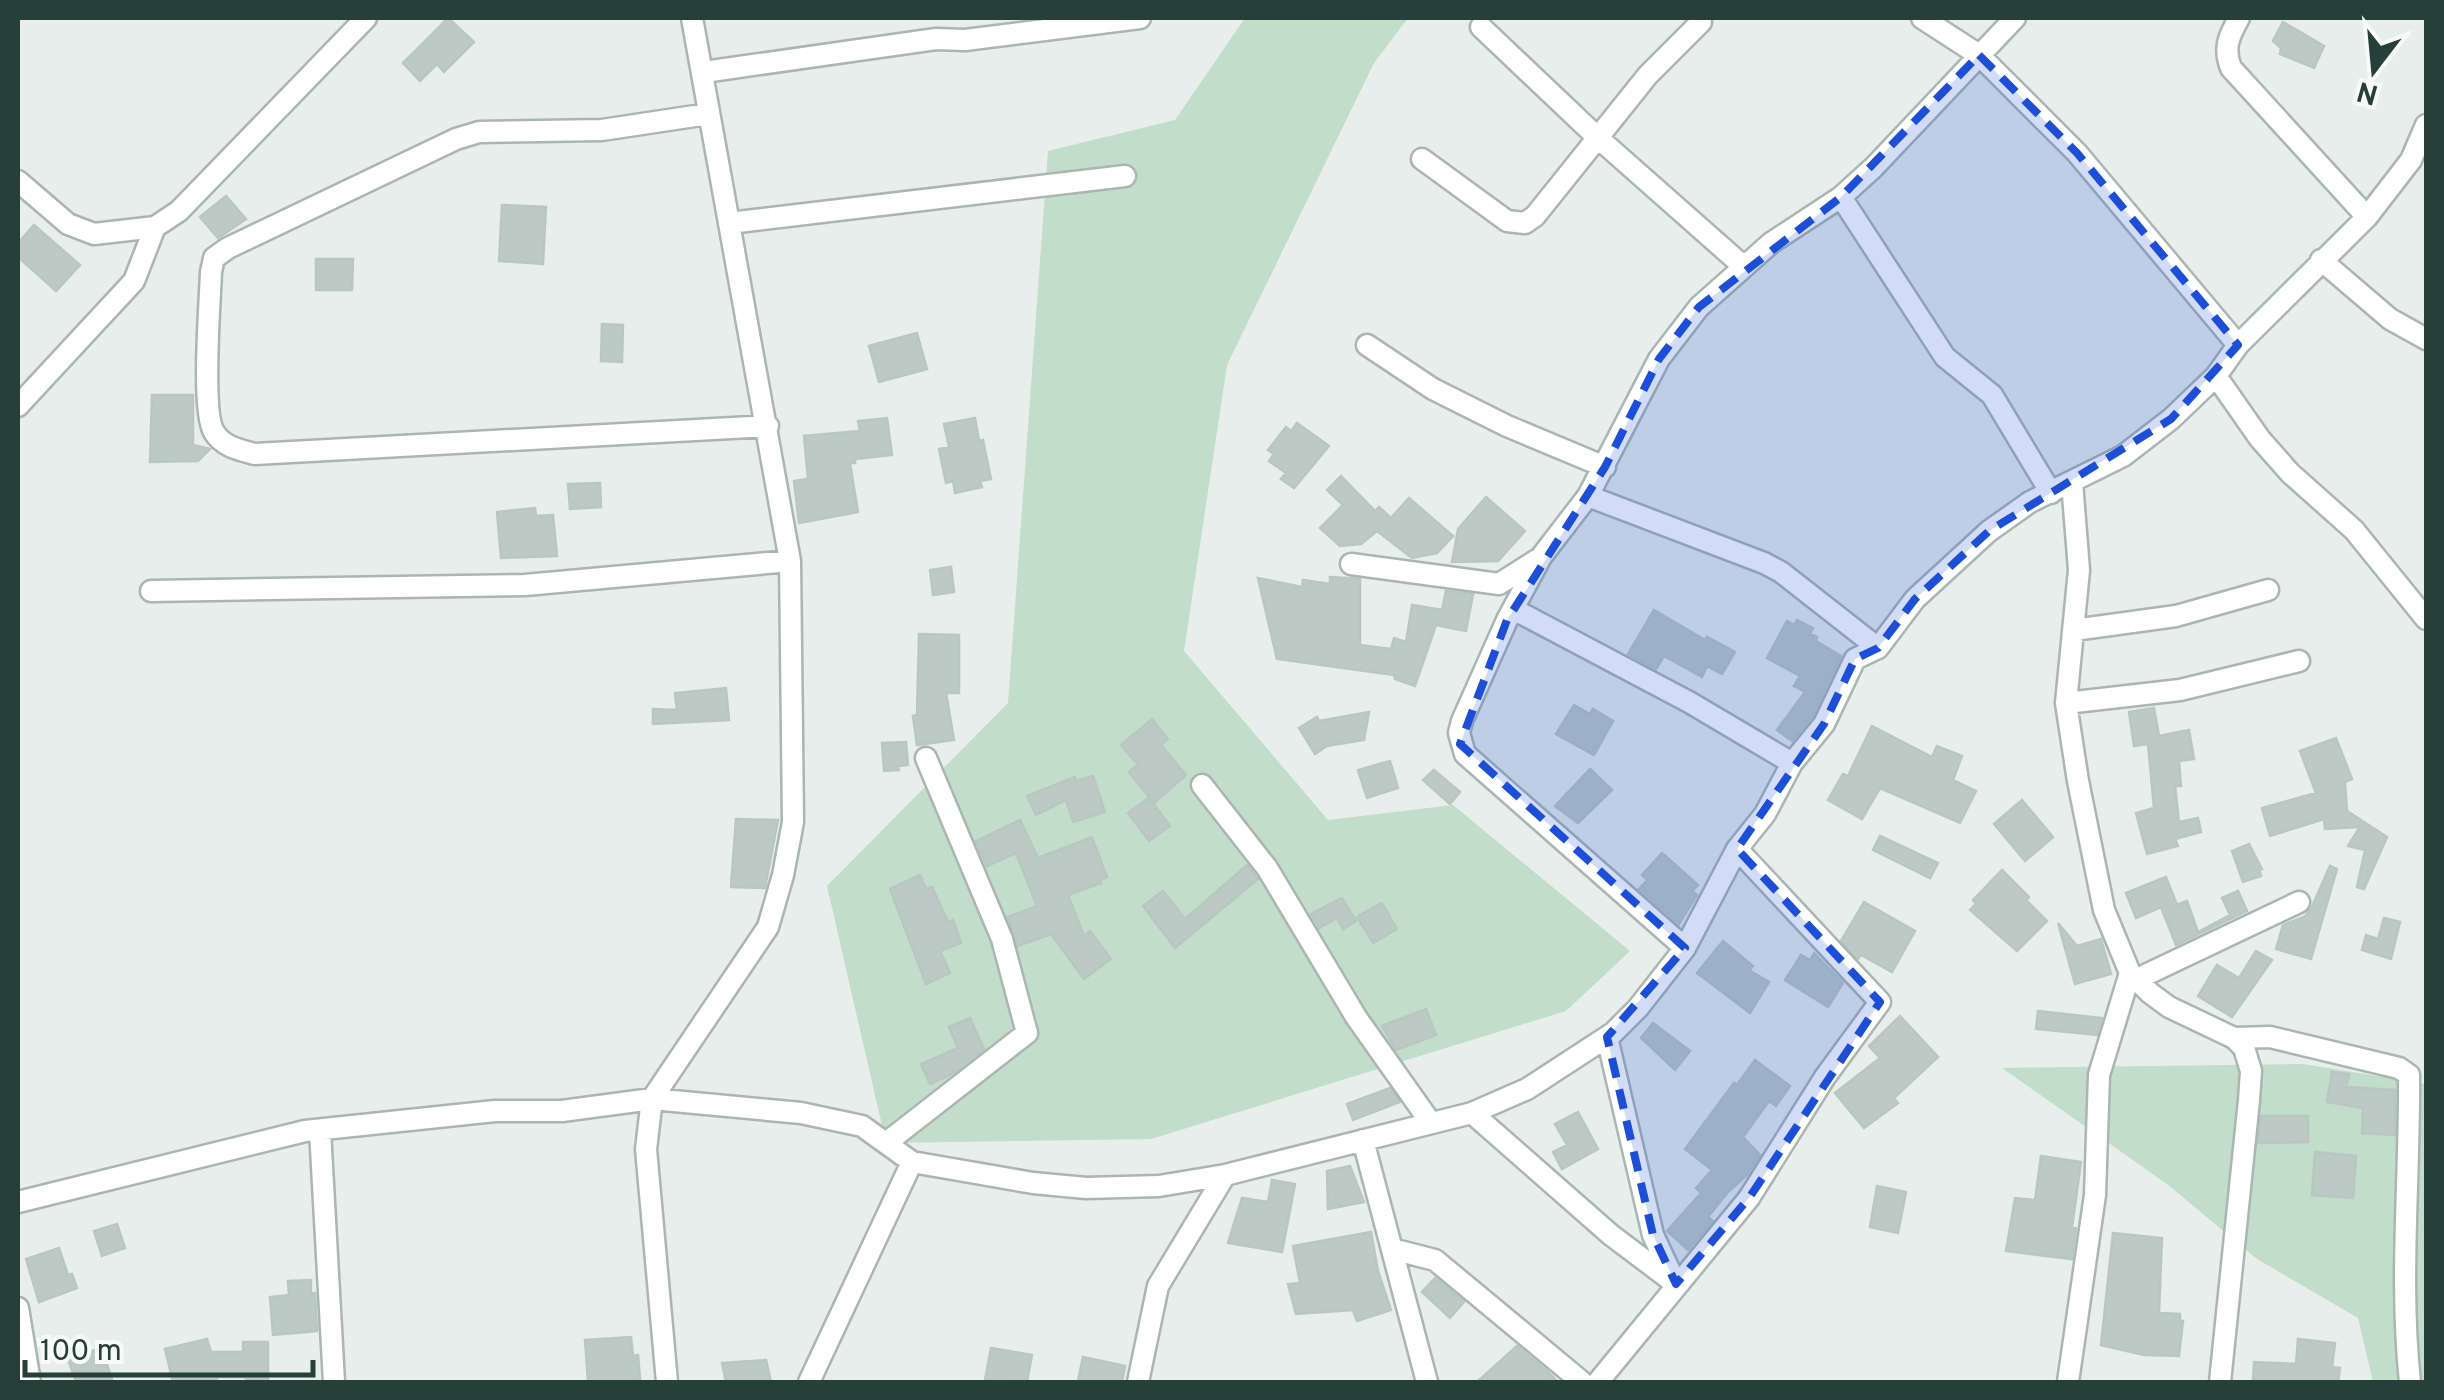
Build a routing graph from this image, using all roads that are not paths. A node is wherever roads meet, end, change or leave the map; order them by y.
1 (366, 18) edge
2 (692, 18) edge
3 (1140, 18) edge
4 (1922, 18) edge
5 (2015, 18) edge
6 (2239, 18) edge
7 (1701, 22) dead end
8 (1482, 27) dead end
9 (1979, 56) junction
10 (704, 72) junction
11 (708, 114) junction
12 (2426, 125) edge
13 (1598, 137) junction
14 (1422, 159) dead end
15 (1125, 176) dead end
16 (22, 194) edge
17 (1841, 197) junction
18 (2367, 217) junction
19 (728, 223) junction
20 (156, 226) junction
21 (2321, 260) junction
22 (1742, 266) junction
23 (2426, 340) edge
24 (2238, 345) junction
25 (1367, 346) dead end
26 (2216, 376) junction
27 (18, 406) edge
28 (768, 426) junction
29 (1605, 467) junction
30 (2072, 482) junction
31 (2051, 492) junction
32 (1588, 496) junction
33 (1542, 556) junction
34 (790, 561) junction
35 (1351, 564) dead end
36 (2268, 590) dead end
37 (151, 591) dead end
38 (1513, 609) junction
39 (2426, 618) edge
40 (2074, 630) junction
41 (1878, 648) junction
42 (2300, 661) dead end
43 (2066, 704) junction
44 (926, 758) dead end
45 (1792, 763) junction
46 (1202, 785) dead end
47 (1736, 849) junction
48 (2298, 902) dead end
49 (1685, 948) junction
50 (2133, 976) junction
51 (1606, 1037) junction
52 (2234, 1038) junction
53 (2418, 1085) edge
54 (652, 1098) junction
55 (1472, 1113) junction
56 (1430, 1123) junction
57 (320, 1130) junction
58 (1363, 1140) junction
59 (886, 1143) junction
60 (912, 1162) junction
61 (1225, 1175) junction
62 (18, 1202) edge
63 (1392, 1248) junction
64 (1676, 1284) junction
65 (18, 1308) edge
66 (30, 1382) edge
67 (334, 1382) edge
68 (667, 1382) edge
69 (809, 1382) edge
70 (1138, 1382) edge
71 (1427, 1382) edge
72 (1582, 1382) edge
73 (1598, 1382) edge
74 (2068, 1382) edge
75 (2220, 1382) edge
76 (2410, 1382) edge

1 - 20 street
2 - 10 street
3 - 10 street
4 - 9 street
5 - 9 street
6 - 18 street
7 - 13 street
8 - 13 street
9 - 17 street
9 - 24 street
10 - 11 street
11 - 19 street
11 - 28 street
12 - 18 street
13 - 14 street
13 - 22 street
15 - 19 street
16 - 20 street
17 - 22 street
17 - 31 street
18 - 21 street
19 - 28 street
20 - 27 street
21 - 23 street
21 - 24 street
22 - 29 street
24 - 26 street
25 - 29 street
26 - 30 street
26 - 39 street
28 - 34 street
29 - 32 street
30 - 31 street
30 - 40 street
31 - 41 street
32 - 33 street
32 - 41 street
33 - 35 street
33 - 38 street
34 - 37 street
34 - 54 street
36 - 40 street
38 - 45 street
38 - 49 street
40 - 43 street
41 - 45 street
42 - 43 street
43 - 50 street
44 - 59 street
45 - 47 street
46 - 56 street
47 - 49 street
47 - 64 street
48 - 50 street
49 - 51 street
50 - 52 street
50 - 74 street
51 - 55 street
51 - 64 street
52 - 53 street
52 - 75 street
53 - 76 street
54 - 57 street
54 - 59 street
54 - 68 street
55 - 56 street
55 - 64 street
56 - 58 street
57 - 62 street
57 - 67 street
58 - 61 street
58 - 63 street
59 - 60 street
60 - 61 street
60 - 69 street
61 - 70 street
63 - 71 street
63 - 72 street
64 - 73 street
65 - 66 street

